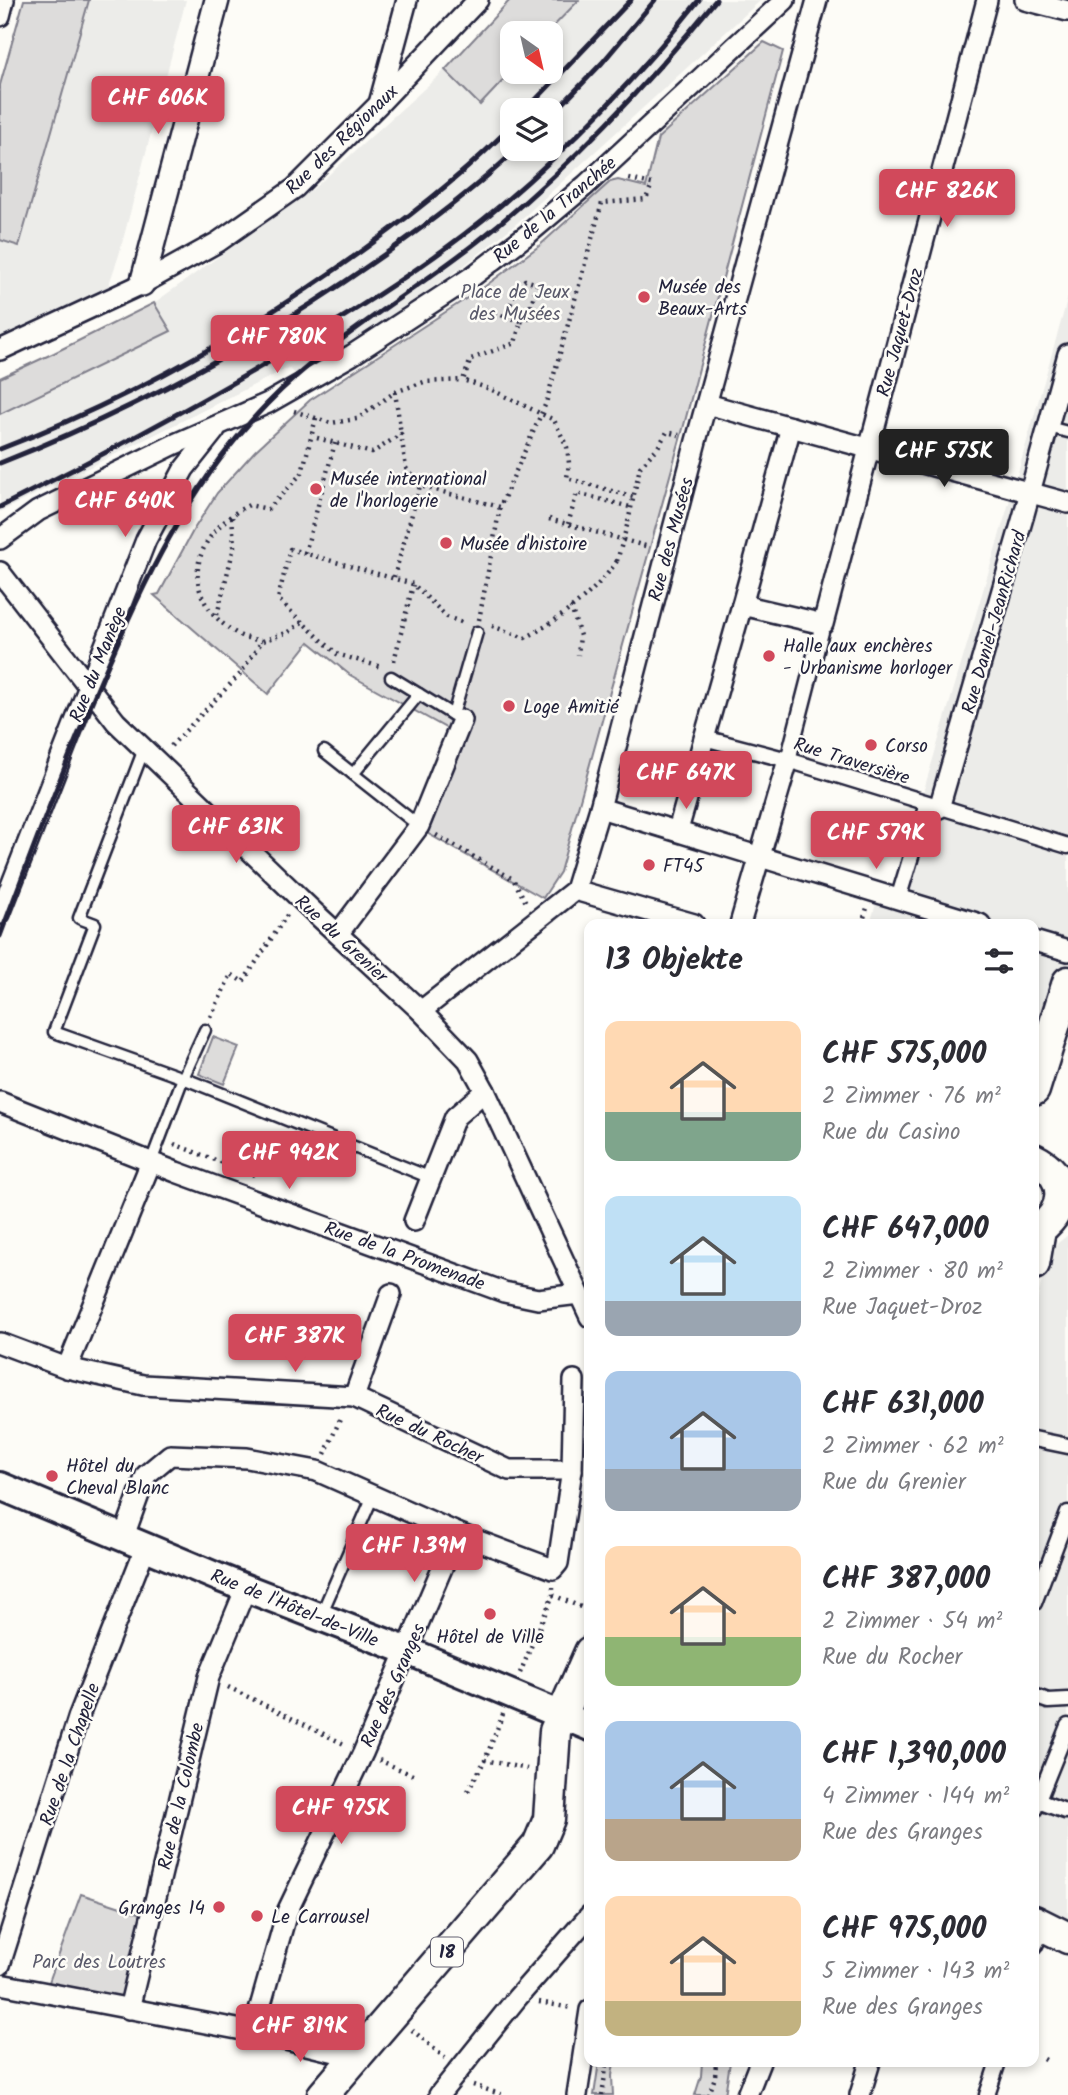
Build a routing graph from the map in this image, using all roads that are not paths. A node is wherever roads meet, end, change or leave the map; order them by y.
1 (5, 0) edge
2 (218, 0) edge
3 (407, 0) edge
4 (478, 0) edge
5 (785, 0) edge
6 (817, 0) edge
7 (987, 0) edge
8 (1025, 0) edge
9 (1068, 11) edge
10 (0, 16) edge
11 (379, 104) junction
12 (142, 284) junction
13 (0, 350) edge
14 (1068, 354) edge
15 (707, 404) junction
16 (218, 426) junction
17 (790, 427) junction
18 (1048, 427) junction
19 (1068, 432) edge
20 (868, 448) junction
21 (1030, 492) junction
22 (1068, 503) edge
23 (0, 539) edge
24 (1, 576) edge
25 (742, 605) junction
26 (823, 624) junction
27 (478, 627) road end
28 (390, 677) road end
29 (89, 684) junction
30 (419, 694) junction
31 (458, 718) junction
32 (704, 738) junction
33 (144, 749) junction
34 (324, 751) dead end
35 (788, 760) junction
36 (354, 774) junction
37 (933, 806) junction
38 (600, 808) junction
39 (419, 825) junction
40 (678, 830) junction
41 (1068, 846) edge
42 (760, 856) junction
43 (575, 890) junction
44 (898, 899) junction
45 (0, 914) edge
46 (676, 919) edge
47 (741, 919) edge
48 (964, 919) edge
49 (338, 934) junction
50 (1068, 982) edge
51 (421, 1011) junction
52 (206, 1026) road end
53 (1043, 1033) edge
54 (1039, 1058) edge
55 (183, 1078) junction
56 (485, 1091) junction
57 (0, 1102) edge
58 (1039, 1161) edge
59 (151, 1162) junction
60 (1066, 1173) edge
61 (431, 1178) junction
62 (1051, 1220) edge
63 (414, 1221) dead end
64 (1039, 1251) edge
65 (391, 1293) dead end
66 (579, 1294) junction
67 (584, 1304) edge
68 (0, 1343) edge
69 (67, 1368) junction
70 (574, 1380) dead end
71 (354, 1397) junction
72 (1039, 1440) edge
73 (1068, 1446) edge
74 (572, 1471) junction
75 (0, 1486) edge
76 (373, 1496) junction
77 (1068, 1513) edge
78 (457, 1533) junction
79 (135, 1541) junction
80 (246, 1588) junction
81 (1039, 1590) edge
82 (320, 1617) junction
83 (408, 1651) junction
84 (584, 1665) edge
85 (1039, 1698) edge
86 (1068, 1700) edge
87 (560, 1715) junction
88 (584, 1725) edge
89 (1068, 1726) edge
90 (1039, 1798) edge
91 (1039, 1807) edge
92 (1065, 1811) dead end
93 (584, 1922) edge
94 (0, 1965) edge
95 (0, 1984) edge
96 (129, 2009) junction
97 (253, 2032) junction
98 (584, 2049) edge
99 (356, 2057) junction
100 (758, 2067) edge
101 (868, 2067) edge
102 (996, 2067) edge
103 (323, 2095) edge
104 (439, 2095) edge
105 (577, 2095) edge
106 (747, 2095) edge
107 (860, 2095) edge
108 (987, 2095) edge

1 - 10 street
2 - 12 street
3 - 11 street
4 - 11 street, Rue des Régionaux
5 - 16 street, Rue de la Tranchée
6 - 15 street, Rue des Musées
7 - 20 street, Rue Jaquet-Droz
8 - 9 street
11 - 12 street, Rue des Régionaux
12 - 13 street, Rue des Régionaux
14 - 18 street, Rue Daniel-JeanRichard
15 - 17 street
15 - 38 street, Rue des Musées
16 - 23 street, Rue de la Tranchée
16 - 29 street, Rue du Manège
17 - 20 street
17 - 25 street
18 - 19 lane
18 - 21 street, Rue Daniel-JeanRichard
20 - 21 street
20 - 26 street, Rue Jaquet-Droz
21 - 22 street
21 - 37 street, Rue Daniel-JeanRichard
24 - 29 street, Rue du Grenier
25 - 26 street
25 - 32 street
26 - 35 street, Rue Jaquet-Droz
27 - 31 lane
28 - 30 lane
29 - 33 street, Rue du Grenier
29 - 45 street, Rue du Manège
30 - 31 lane
30 - 36 lane
31 - 39 street
32 - 35 street, Rue Traversière
32 - 40 street
33 - 49 street, Rue du Grenier
33 - 55 lane
34 - 36 lane
35 - 37 street, Rue Traversière
35 - 42 street, Rue Jaquet-Droz
36 - 39 lane
37 - 41 street, Rue Traversière
37 - 44 street
38 - 40 street
38 - 43 street, Rue des Musées
39 - 49 street
40 - 42 street
42 - 44 street
42 - 47 street, Rue Jaquet-Droz
43 - 46 street
43 - 51 street
44 - 48 street
49 - 51 street, Rue du Grenier
50 - 53 main road
51 - 56 street, Rue du Grenier
52 - 55 lane
53 - 54 main road
55 - 59 lane
55 - 61 lane
56 - 61 street
56 - 66 street, Rue du Grenier
57 - 59 street, Rue de la Promenade
58 - 60 main road
59 - 66 street, Rue de la Promenade
59 - 69 street
60 - 62 main road
61 - 63 street
62 - 64 main road
65 - 71 street
66 - 67 street, Rue du Grenier
68 - 69 street, Rue du Rocher
69 - 71 street, Rue du Rocher
70 - 74 street
71 - 74 street, Rue du Rocher
72 - 73 street
74 - 78 street, Rue de la Chapelle
75 - 79 main road, Rue de l'Hôtel-de-Ville
76 - 78 street, Rue de la Chapelle
76 - 79 street, Rue de la Chapelle
76 - 82 lane
77 - 81 street
78 - 83 street, Rue des Granges
79 - 80 main road, Rue de l'Hôtel-de-Ville
79 - 94 street, Rue de la Chapelle
80 - 82 main road, Rue de l'Hôtel-de-Ville
80 - 96 street, Rue de la Colombe
82 - 83 main road, Rue de l'Hôtel-de-Ville
83 - 87 main road, Rue de l'Hôtel-de-Ville
83 - 97 street, Rue des Granges
84 - 87 main road, 18
85 - 86 street
87 - 88 main road, Rue de l'Hôtel-de-Ville
87 - 99 main road, 18
89 - 90 street
91 - 92 street
93 - 104 street
95 - 96 street
96 - 97 street
97 - 99 street
98 - 105 street
99 - 103 main road, 18
100 - 106 street
101 - 107 street
102 - 108 street

